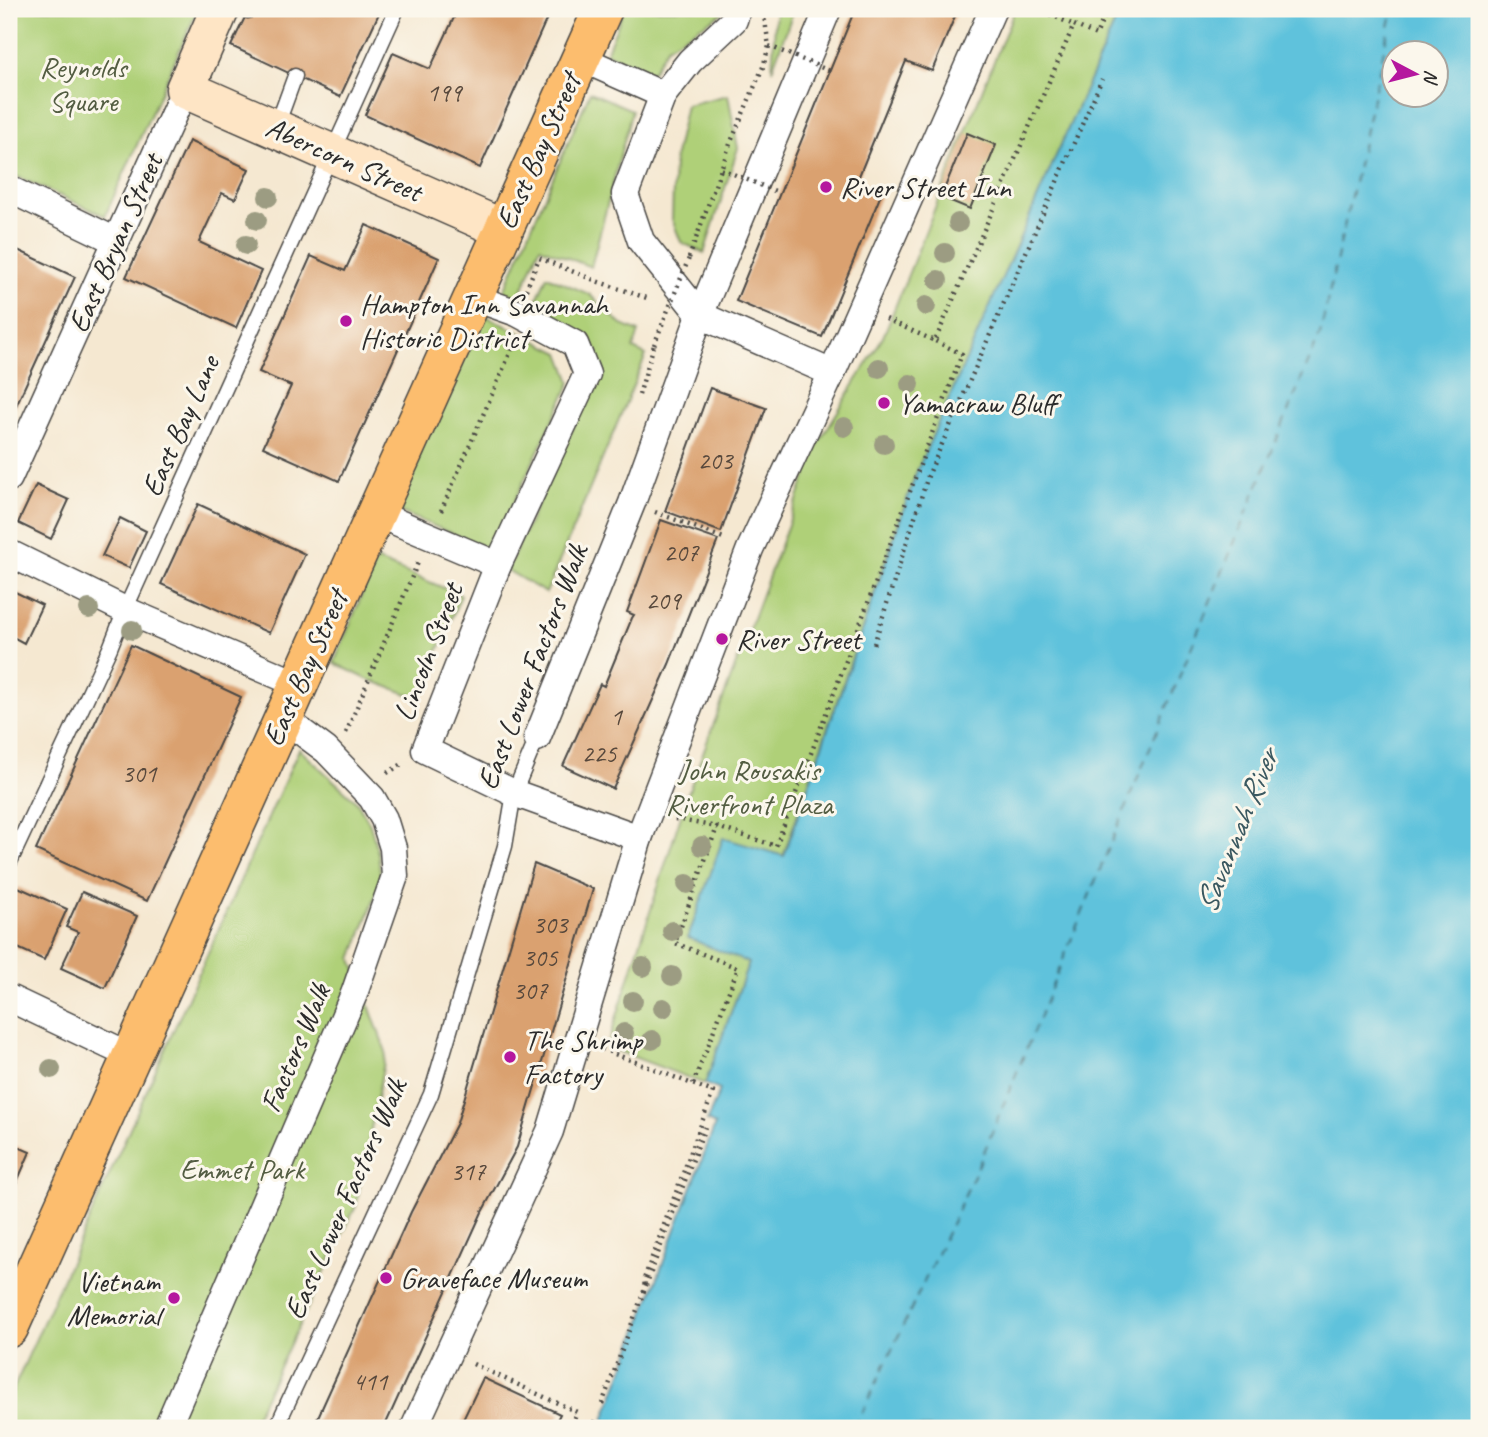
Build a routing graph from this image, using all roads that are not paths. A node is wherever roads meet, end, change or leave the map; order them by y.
1 (237, 9) edge
2 (397, 9) edge
3 (603, 9) edge
4 (828, 9) edge
5 (993, 9) edge
6 (748, 12) edge
7 (580, 58) junction
8 (295, 76) dead end
9 (184, 89) junction
10 (663, 95) junction
11 (276, 130) junction
12 (332, 155) junction
13 (9, 189) edge
14 (503, 229) junction
15 (116, 241) junction
16 (472, 297) junction
17 (700, 315) junction
18 (832, 373) junction
19 (9, 478) edge
20 (375, 513) junction
21 (9, 552) edge
22 (498, 565) junction
23 (125, 610) junction
24 (298, 684) junction
25 (283, 718) junction
26 (537, 737) joint
27 (514, 793) junction
28 (639, 838) junction
29 (9, 864) edge
30 (9, 998) edge
31 (131, 1056) junction
32 (9, 1328) edge
33 (167, 1428) edge
34 (276, 1428) edge
35 (414, 1428) edge

1 - 9 street, East Bryan Street
2 - 12 lane, East Bay Lane
3 - 7 main road, East Bay Street
4 - 17 street, East Lower Factors Walk
5 - 18 street
6 - 10 street
7 - 10 street
7 - 14 main road, East Bay Street
8 - 11 lane
9 - 11 street, Abercorn Street
9 - 15 street, East Bryan Street
10 - 17 street
11 - 12 street, Abercorn Street
12 - 14 street, Abercorn Street
12 - 23 lane, East Bay Lane
13 - 15 street
14 - 16 main road, East Bay Street
15 - 19 street, East Bryan Street
16 - 20 main road, East Bay Street
16 - 22 street
17 - 18 street
17 - 26 street, East Lower Factors Walk
18 - 28 street
20 - 22 street, Lincoln Street
20 - 24 main road, East Bay Street
21 - 23 street
22 - 27 street, Lincoln Street
23 - 24 street
23 - 29 lane, East Bay Lane
24 - 25 main road, East Bay Street
25 - 31 main road, East Bay Street
25 - 33 street, Factors Walk
26 - 27 lane, East Lower Factors Walk
27 - 28 street, Lincoln Street
27 - 34 lane, East Lower Factors Walk
28 - 35 street
30 - 31 street
31 - 32 main road, East Bay Street

